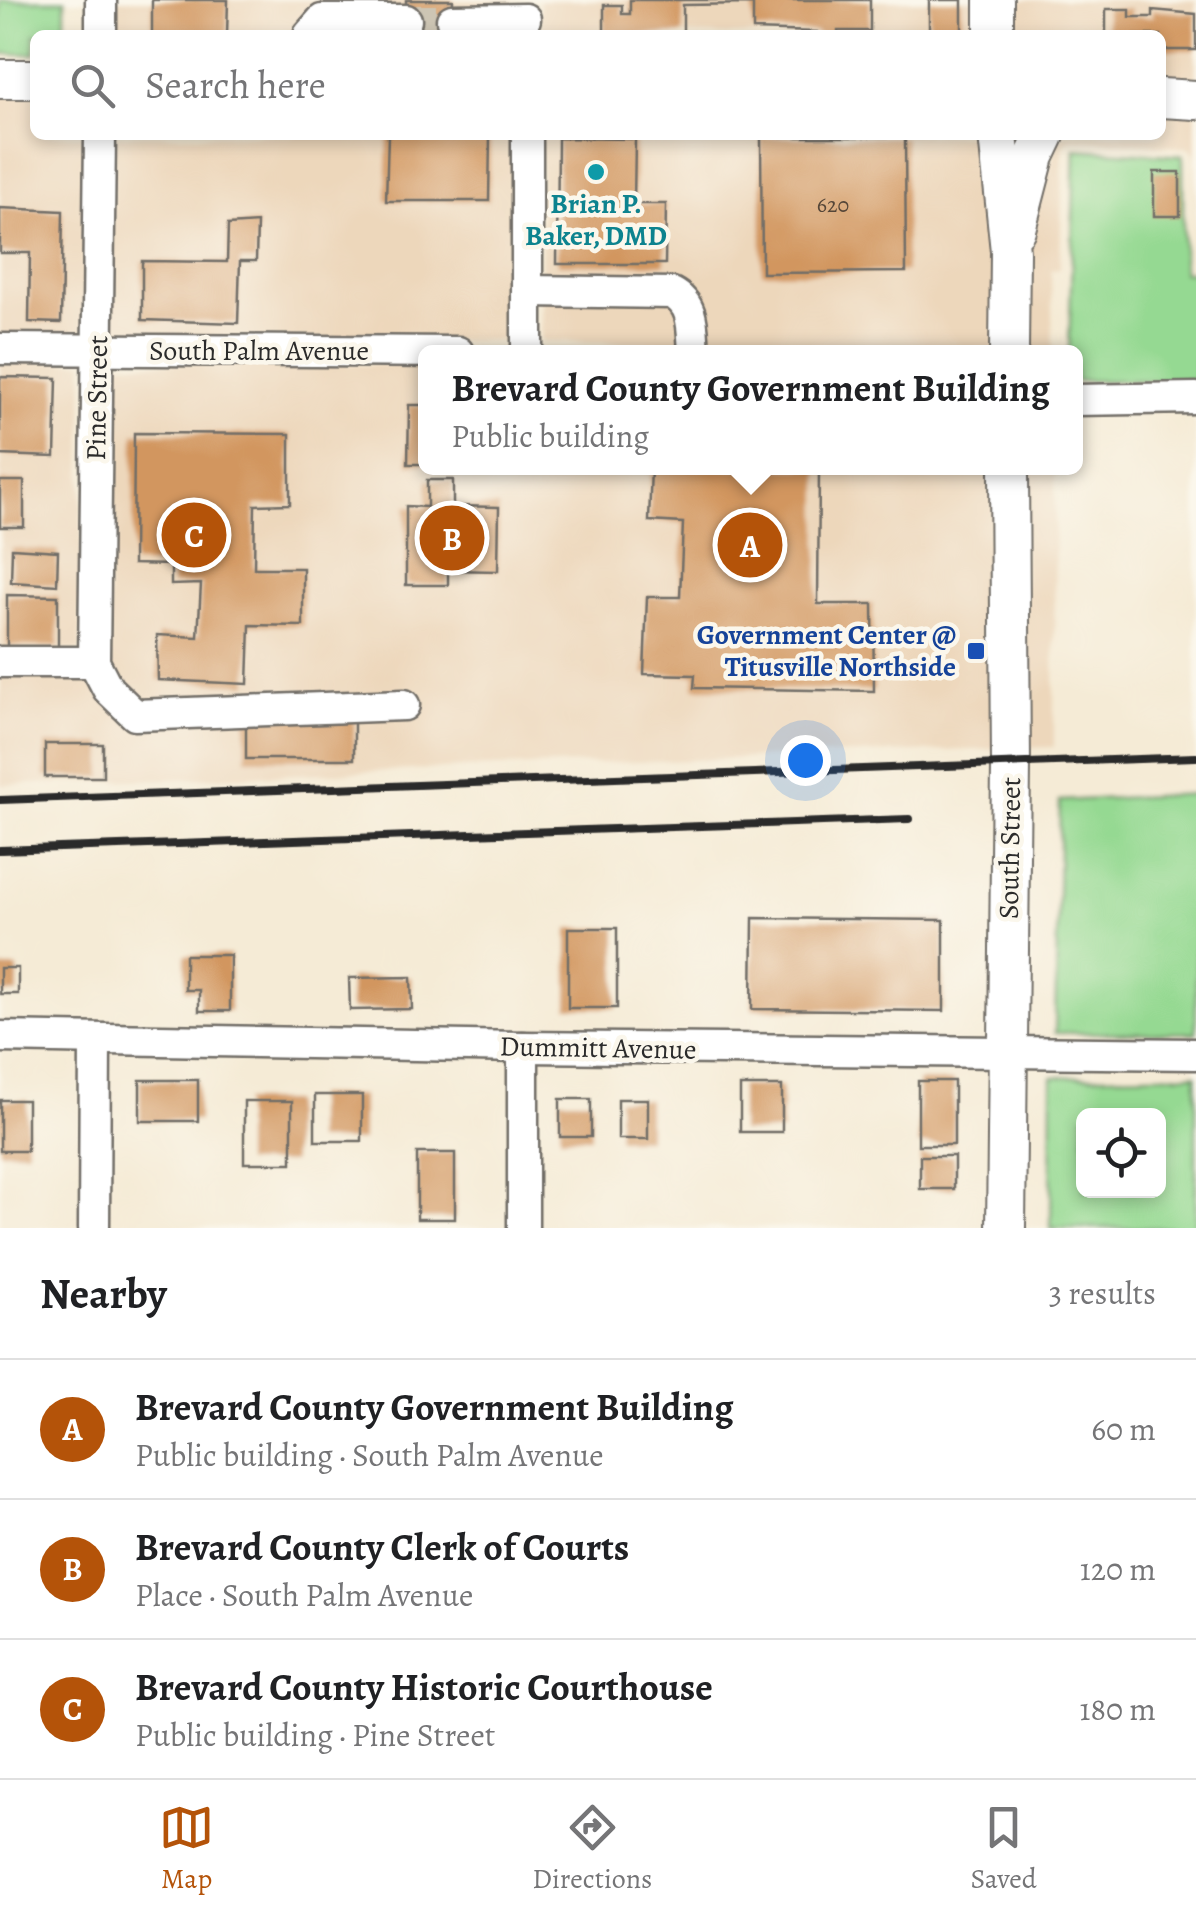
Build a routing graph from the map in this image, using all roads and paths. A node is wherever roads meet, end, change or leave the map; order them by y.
1 (101, 0) edge
2 (994, 0) edge
3 (526, 18) edge
4 (406, 20) tunnel mouth
5 (452, 20) tunnel mouth
6 (101, 30) edge
7 (313, 30) edge
8 (994, 30) edge
9 (0, 79) edge
10 (30, 79) edge
11 (1166, 98) edge
12 (1196, 100) edge
13 (100, 140) edge
14 (527, 140) edge
15 (999, 140) edge
16 (1043, 140) edge
17 (1010, 251) junction
18 (528, 291) junction
19 (528, 345) edge
20 (693, 345) edge
21 (1009, 345) edge
22 (0, 349) edge
23 (98, 350) junction
24 (418, 352) edge
25 (1196, 398) edge
26 (1083, 400) edge
27 (1010, 475) edge
28 (0, 662) edge
29 (94, 662) junction
30 (404, 705) dead end
31 (0, 1038) edge
32 (94, 1039) junction
33 (523, 1047) junction
34 (1008, 1053) junction
35 (1196, 1054) edge
36 (94, 1228) edge
37 (523, 1228) edge
38 (1006, 1228) edge

1 - 6 street
2 - 8 main road
3 - 5 street
4 - 7 street
9 - 10 main road
11 - 12 main road
13 - 23 street, Pine Street
14 - 18 street
15 - 17 main road
16 - 17 main road
17 - 21 main road
18 - 19 street
18 - 20 street
22 - 23 street, South Palm Avenue
23 - 24 street, South Palm Avenue
23 - 29 street, Pine Street
25 - 26 street
27 - 34 main road, South Street
28 - 29 street
29 - 30 street
31 - 32 street, Dummitt Avenue
32 - 33 street, Dummitt Avenue
32 - 36 street
33 - 34 street, Dummitt Avenue
33 - 37 street
34 - 35 street, Dummitt Avenue
34 - 38 main road, South Street

